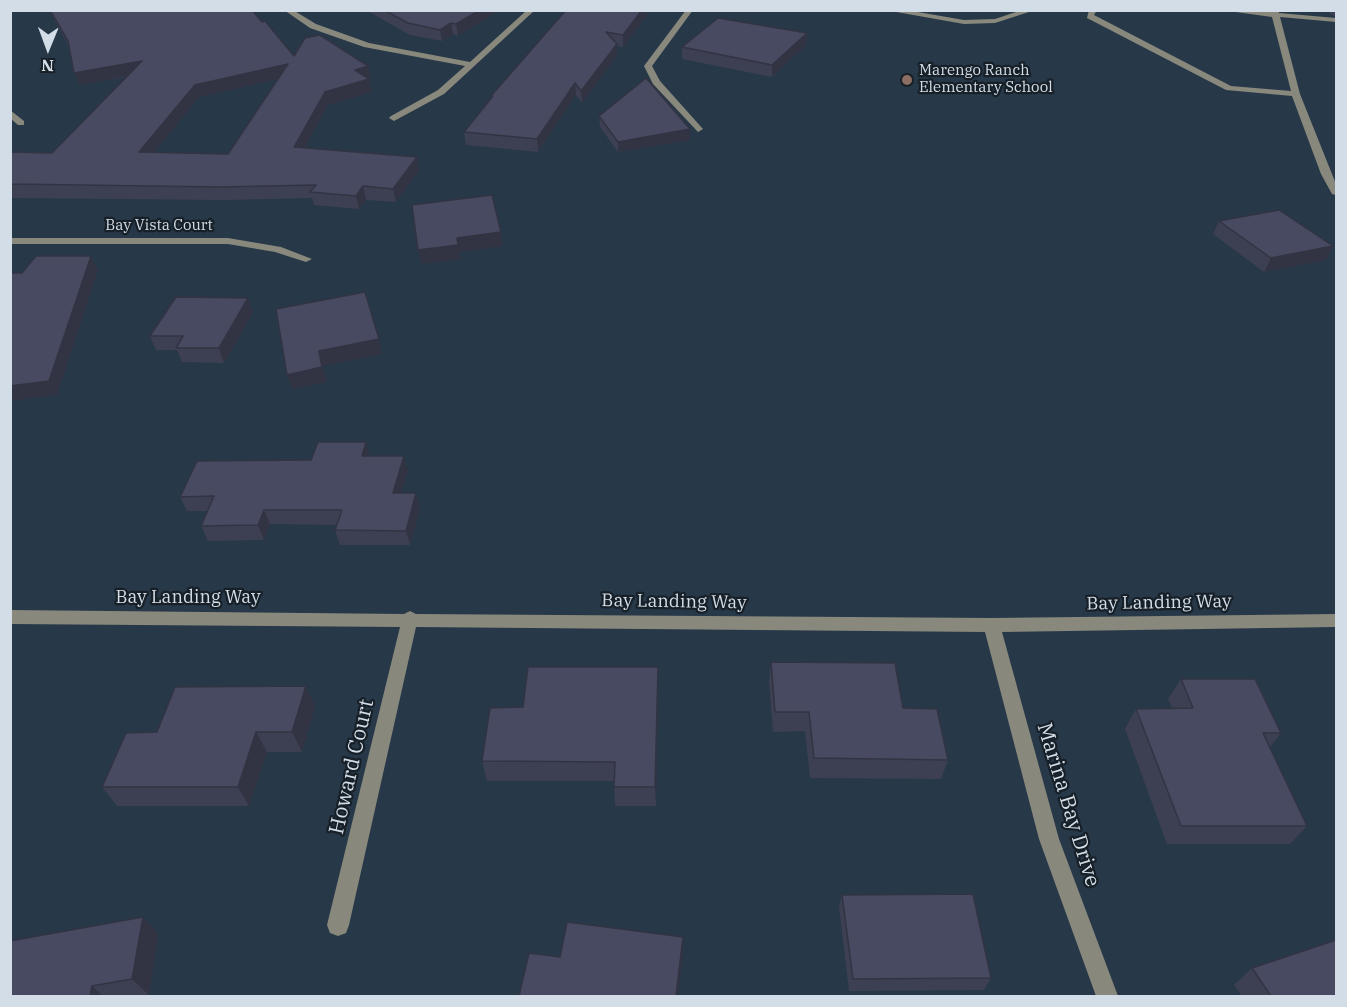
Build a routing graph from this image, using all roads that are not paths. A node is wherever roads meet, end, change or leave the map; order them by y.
1 (287, 10) edge
2 (532, 10) edge
3 (690, 10) edge
4 (888, 10) edge
5 (1019, 10) edge
6 (1093, 10) edge
7 (1224, 10) edge
8 (1031, 11) edge
9 (1275, 13) edge
10 (1336, 20) edge
11 (473, 65) junction
12 (1296, 94) junction
13 (10, 113) edge
14 (394, 118) dead end
15 (21, 123) dead end
16 (698, 129) dead end
17 (1336, 192) edge
18 (10, 240) edge
19 (306, 259) dead end
20 (10, 616) edge
21 (410, 618) junction
22 (1336, 621) edge
23 (992, 625) junction
24 (338, 925) dead end
25 (1107, 996) edge

1 - 11 street
2 - 11 street
3 - 16 street
4 - 8 street
5 - 8 street
6 - 12 street
7 - 9 street
9 - 10 street
9 - 12 street
11 - 14 street
12 - 17 street
13 - 15 street
18 - 19 street, Bay Vista Court
20 - 21 street, Bay Landing Way
21 - 23 street, Bay Landing Way
21 - 24 street, Howard Court
22 - 23 street, Bay Landing Way
23 - 25 street, Marina Bay Drive

